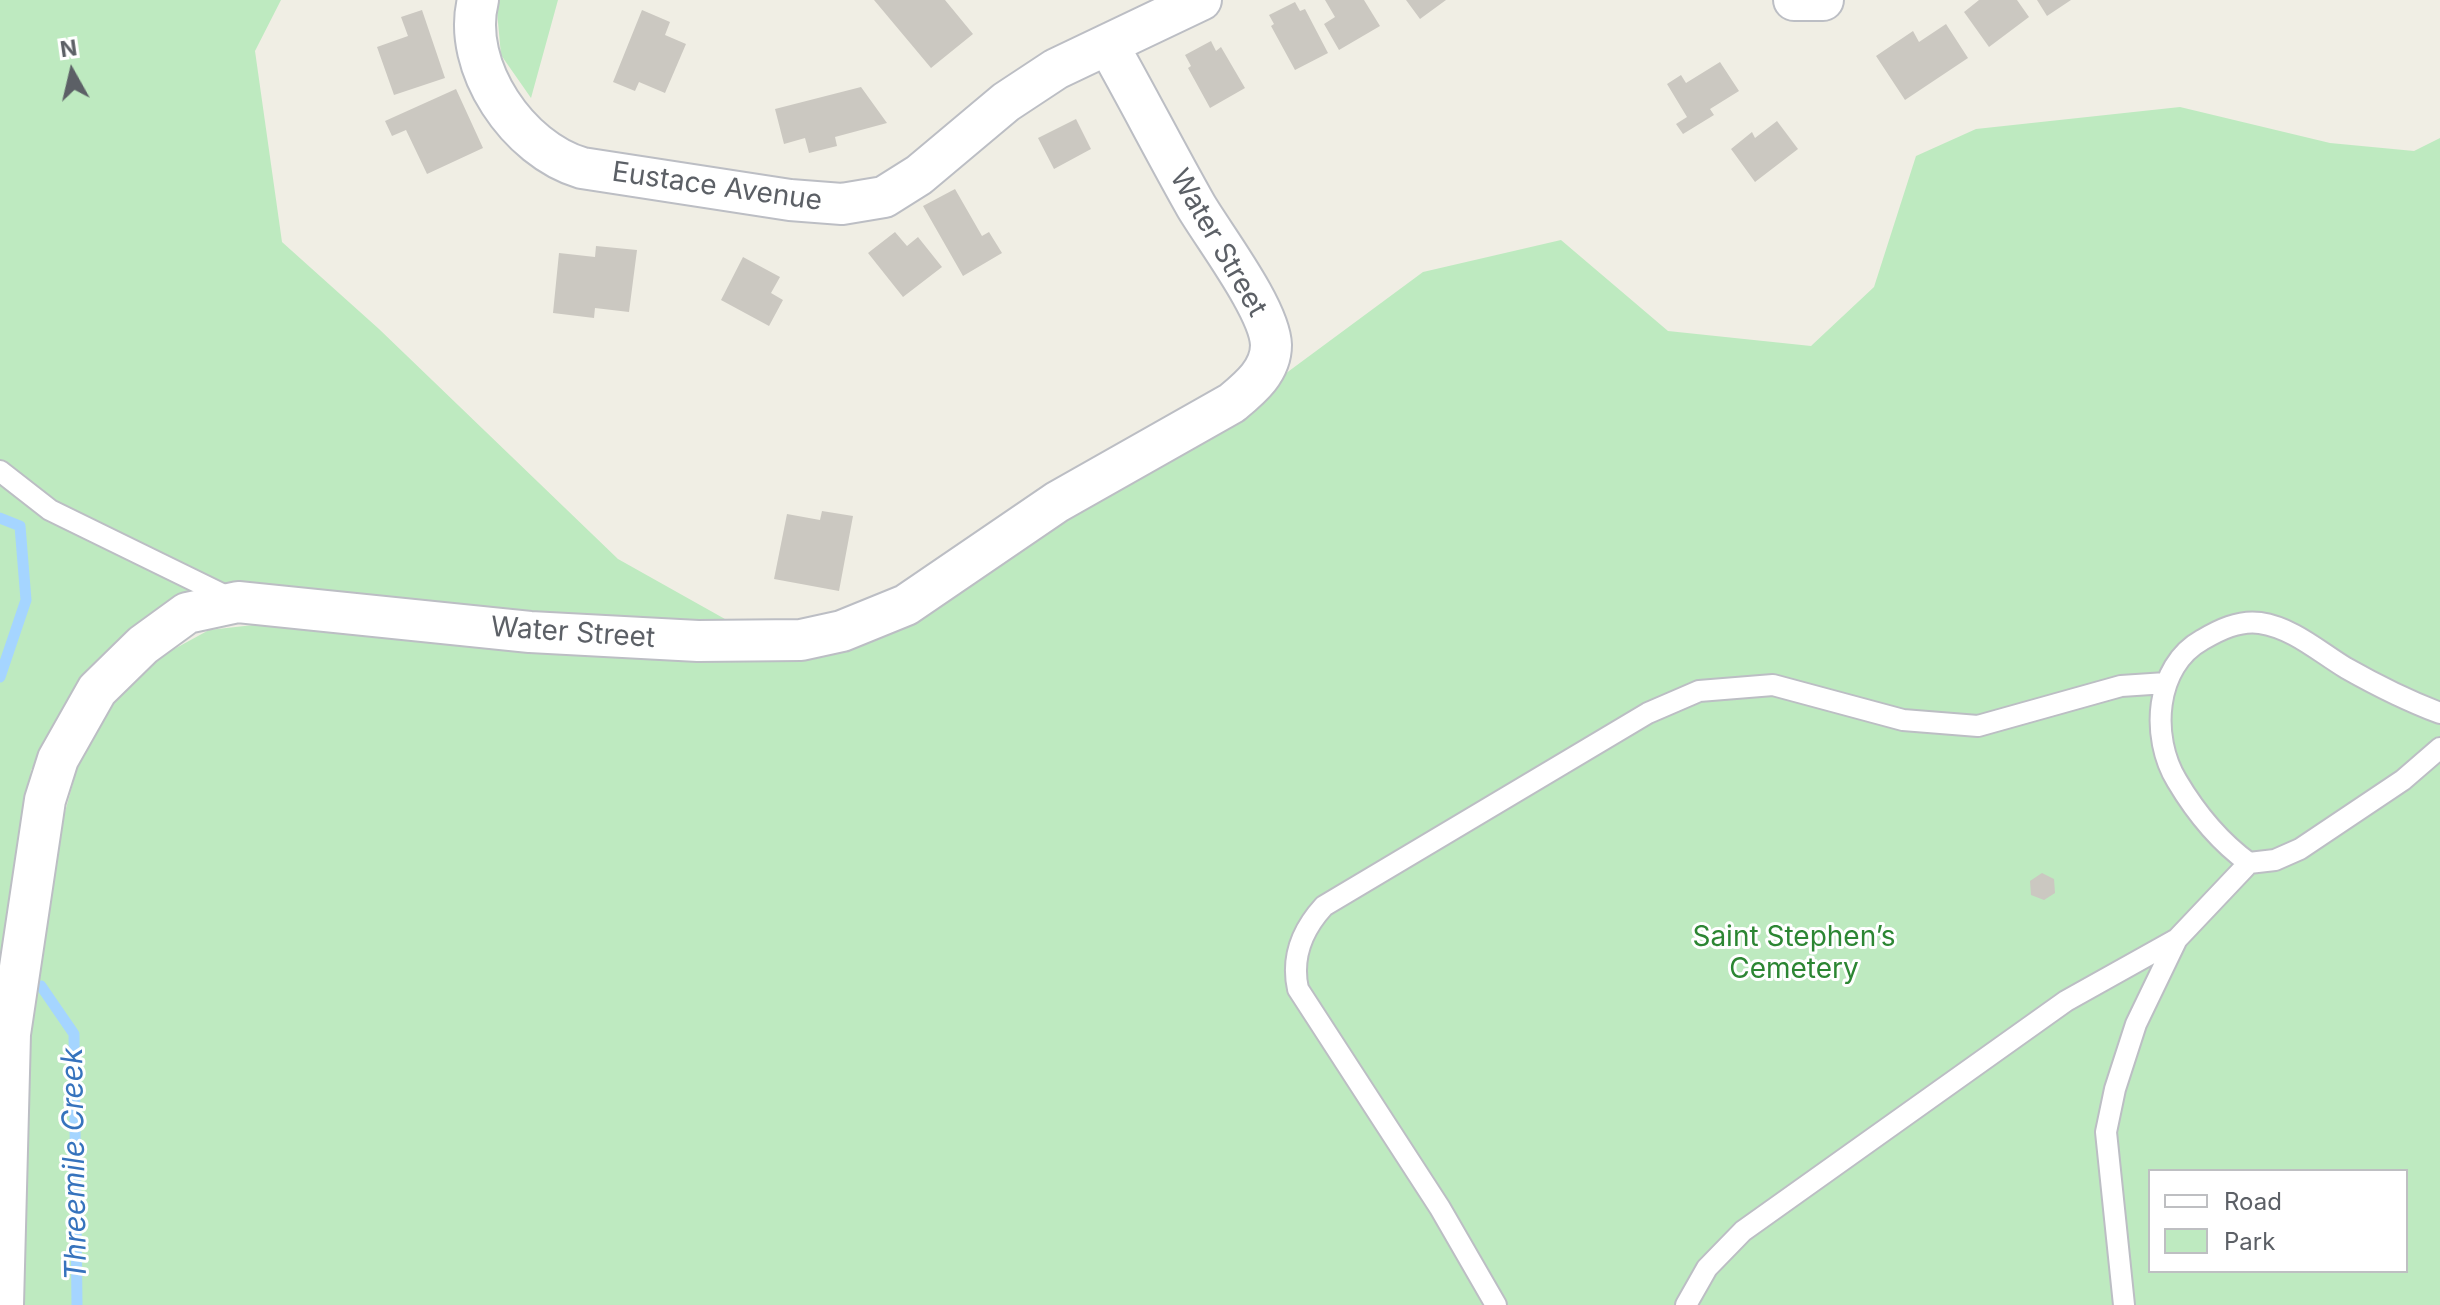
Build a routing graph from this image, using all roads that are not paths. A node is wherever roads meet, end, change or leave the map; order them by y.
1 (478, 0) edge
2 (1201, 0) edge
3 (1794, 0) edge
4 (1823, 0) edge
5 (1108, 45) junction
6 (0, 471) edge
7 (238, 602) junction
8 (2166, 683) junction
9 (2440, 713) edge
10 (2440, 748) edge
11 (2249, 863) junction
12 (2177, 939) junction
13 (3, 1305) edge
14 (1496, 1305) edge
15 (1686, 1305) edge
16 (2124, 1305) edge

1 - 5 street, Eustace Avenue
2 - 5 street, Eustace Avenue
3 - 4 street
5 - 7 street, Water Street
6 - 7 lane
7 - 13 street, Water Street
8 - 9 lane
8 - 11 lane
8 - 14 lane
10 - 11 lane
11 - 12 lane
12 - 15 lane
12 - 16 lane

